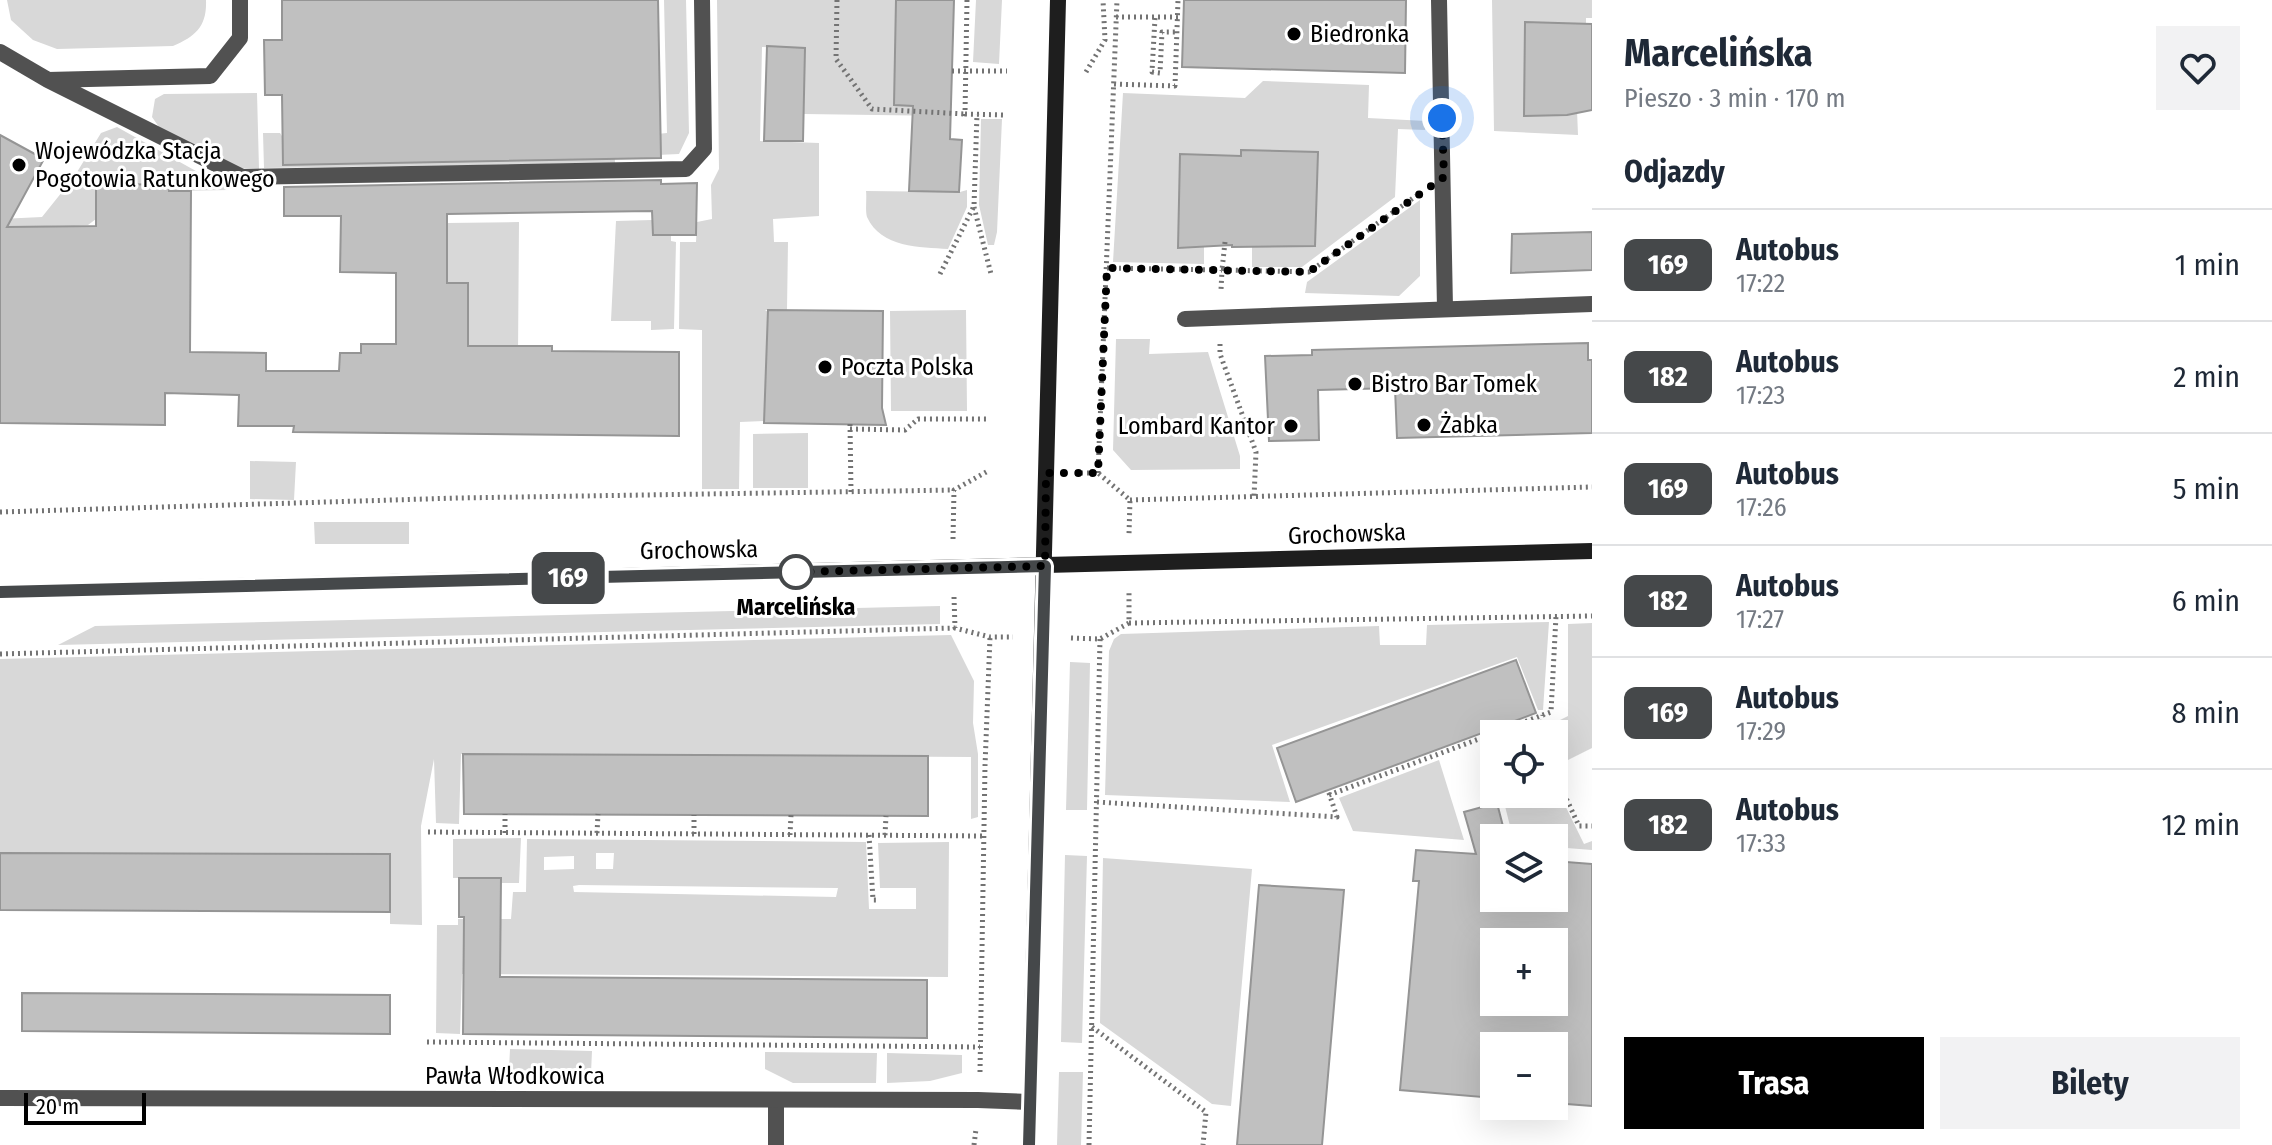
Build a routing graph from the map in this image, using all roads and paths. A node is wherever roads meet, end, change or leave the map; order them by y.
1 (240, 0) edge
2 (702, 0) edge
3 (837, 0) edge
4 (967, 0) edge
5 (1058, 0) edge
6 (1103, 0) edge
7 (1117, 0) edge
8 (1178, 0) edge
9 (1439, 0) edge
10 (1116, 17) junction
11 (1178, 17) junction
12 (1155, 18) junction
13 (1178, 32) junction
14 (0, 52) edge
15 (952, 71) dead end
16 (966, 71) junction
17 (1007, 71) dead end
18 (1084, 76) dead end
19 (48, 80) junction
20 (1114, 84) junction
21 (965, 114) junction
22 (977, 114) junction
23 (1006, 115) dead end
24 (1444, 177) junction
25 (974, 206) junction
26 (1225, 242) dead end
27 (1107, 268) junction
28 (1222, 270) junction
29 (940, 274) dead end
30 (991, 274) dead end
31 (1592, 304) edge
32 (1445, 308) junction
33 (1221, 317) junction
34 (1185, 319) dead end
35 (989, 419) dead end
36 (1046, 473) junction
37 (1098, 473) junction
38 (1592, 487) edge
39 (954, 490) dead end
40 (851, 492) junction
41 (1254, 497) junction
42 (1130, 500) junction
43 (0, 512) edge
44 (1592, 551) edge
45 (1128, 564) junction
46 (1045, 566) junction
47 (0, 592) edge
48 (1556, 616) junction
49 (1592, 616) edge
50 (1129, 623) dead end
51 (955, 628) dead end
52 (990, 637) dead end
53 (1100, 639) dead end
54 (0, 654) edge
55 (1543, 715) junction
56 (1542, 720) edge
57 (1097, 802) junction
58 (1568, 802) edge
59 (505, 814) dead end
60 (598, 814) dead end
61 (694, 815) dead end
62 (791, 815) dead end
63 (886, 816) dead end
64 (1592, 826) edge
65 (428, 832) dead end
66 (505, 833) junction
67 (597, 833) junction
68 (694, 834) junction
69 (790, 835) junction
70 (869, 835) junction
71 (885, 835) junction
72 (984, 836) junction
73 (879, 900) dead end
74 (1091, 1027) junction
75 (427, 1042) dead end
76 (980, 1047) junction
77 (0, 1098) edge
78 (776, 1100) junction
79 (978, 1100) junction
80 (1030, 1102) junction
81 (776, 1145) edge
82 (974, 1145) edge
83 (1029, 1145) edge
84 (1089, 1145) edge
85 (1203, 1145) edge

1 - 19 street
2 - 19 street
3 - 21 path
4 - 16 path
5 - 36 street
6 - 18 path
7 - 10 path
8 - 11 path
9 - 24 street
10 - 12 path
10 - 20 path
11 - 12 path
11 - 13 path
12 - 13 path
13 - 20 path
14 - 19 street
15 - 16 path
16 - 17 path
16 - 21 path
20 - 27 path
21 - 22 path
22 - 23 path
22 - 25 path
24 - 28 path
24 - 32 street
25 - 29 path
25 - 30 path
26 - 28 path
27 - 28 path
27 - 37 path
28 - 33 path
31 - 32 street
32 - 33 street
33 - 34 street
33 - 41 path
35 - 40 path
36 - 37 path
36 - 46 street
37 - 42 path
38 - 41 path
39 - 40 path
40 - 43 path
41 - 42 path
42 - 45 path
44 - 45 street, Grochowska
45 - 46 street, Grochowska
46 - 47 street, Grochowska
46 - 80 street
48 - 49 path
48 - 50 path
48 - 55 path
51 - 54 path
52 - 72 path
53 - 57 path
55 - 56 path
55 - 57 path
57 - 74 path
58 - 64 path
59 - 66 path
60 - 67 path
61 - 68 path
62 - 69 path
63 - 71 path
65 - 66 path
66 - 67 path
67 - 68 path
68 - 69 path
69 - 70 path
70 - 71 path
70 - 73 path
71 - 72 path
72 - 76 path
74 - 84 path
74 - 85 path
75 - 76 path
76 - 79 path
77 - 78 street, Pawła Włodkowica
78 - 79 street, Pawła Włodkowica
78 - 81 street
79 - 80 street, Pawła Włodkowica
79 - 82 path
80 - 83 street

